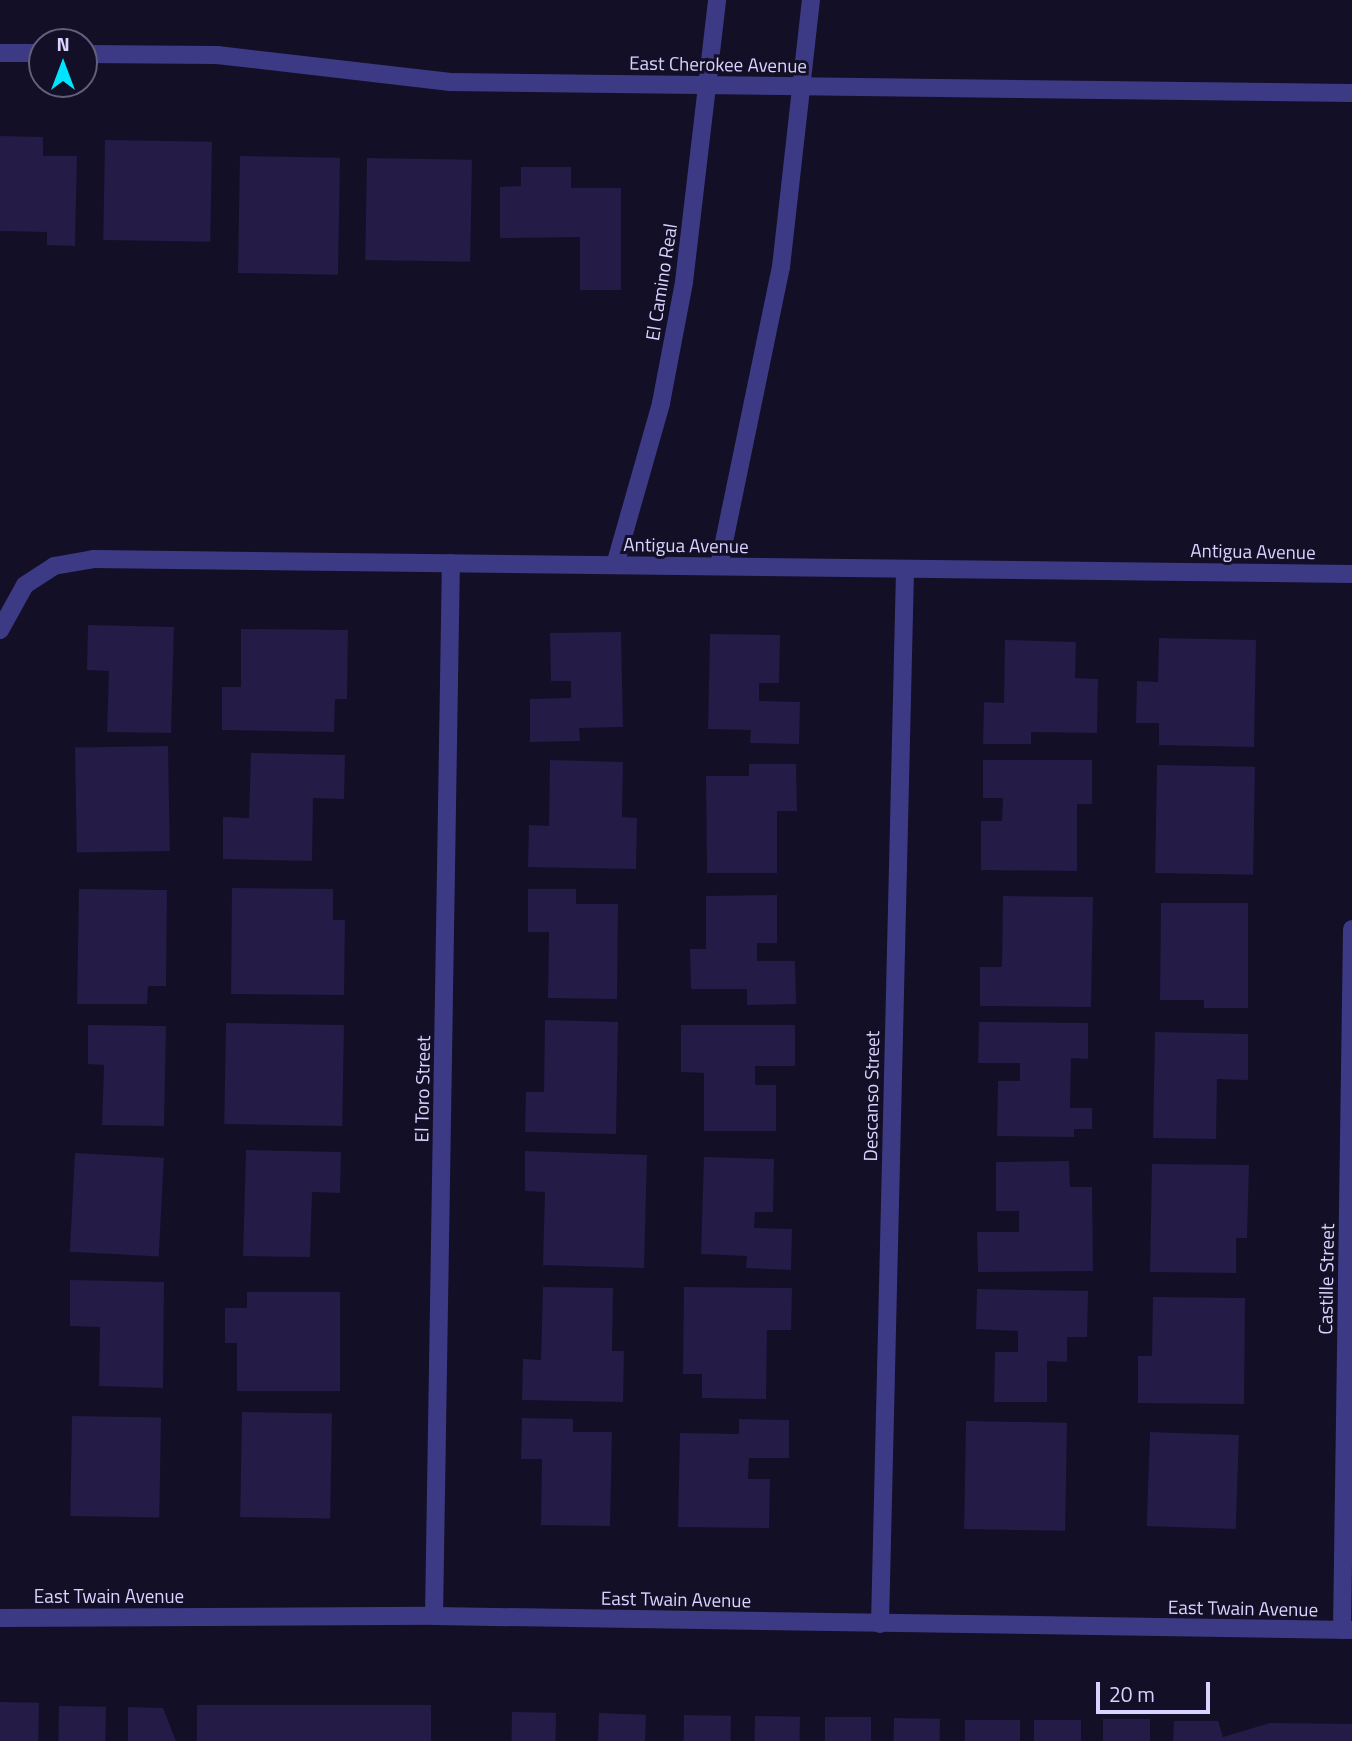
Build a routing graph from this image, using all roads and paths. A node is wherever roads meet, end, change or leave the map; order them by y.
1 (717, 0) edge
2 (811, 0) edge
3 (0, 53) edge
4 (28, 53) edge
5 (98, 54) edge
6 (707, 85) junction
7 (802, 86) junction
8 (1352, 93) edge
9 (451, 564) junction
10 (615, 565) junction
11 (719, 566) junction
12 (905, 569) junction
13 (1352, 574) edge
14 (0, 630) edge
15 (1352, 929) edge
16 (434, 1616) junction
17 (0, 1618) edge
18 (880, 1624) junction
19 (1347, 1630) edge

1 - 6 street, El Camino Real
2 - 7 street
3 - 4 street
5 - 6 street, East Cherokee Avenue
6 - 7 street, East Cherokee Avenue
6 - 10 street, El Camino Real
7 - 8 street, East Cherokee Avenue
7 - 11 street
9 - 10 street, Antigua Avenue
9 - 14 street, Antigua Avenue
9 - 16 street, El Toro Street
10 - 11 street, Antigua Avenue
11 - 12 street, Antigua Avenue
12 - 13 street, Antigua Avenue
12 - 18 street, Descanso Street
15 - 19 street, Castille Street
16 - 17 street, East Twain Avenue
16 - 18 street, East Twain Avenue
18 - 19 street, East Twain Avenue

